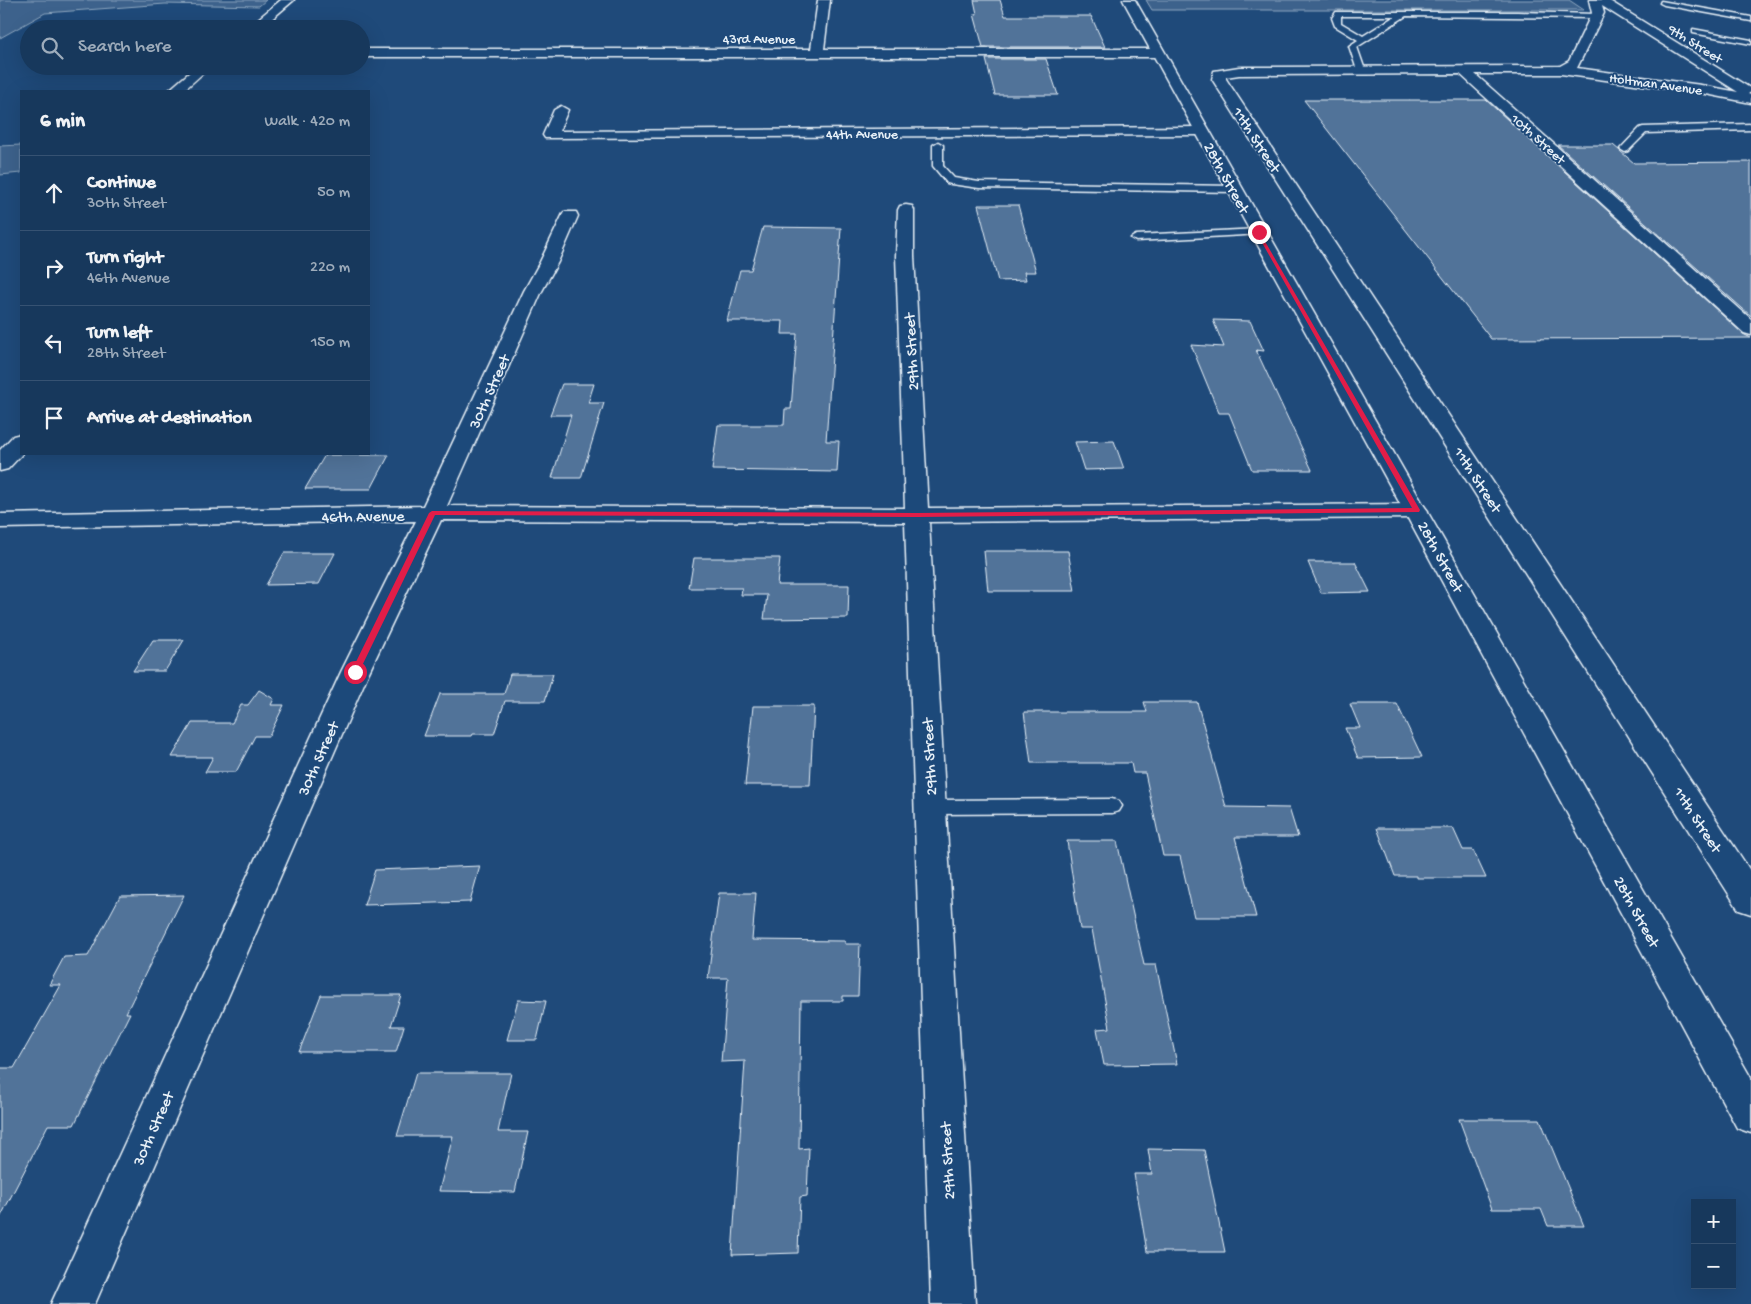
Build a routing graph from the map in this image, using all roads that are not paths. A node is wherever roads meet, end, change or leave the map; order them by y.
1 (288, 0) edge
2 (824, 0) edge
3 (1129, 0) edge
4 (1595, 0) edge
5 (1600, 0) edge
6 (1664, 3) dead end
7 (1404, 14) junction
8 (1596, 16) junction
9 (1751, 19) edge
10 (263, 20) edge
11 (1696, 31) dead end
12 (1362, 39) junction
13 (1751, 42) edge
14 (1157, 52) junction
15 (370, 53) edge
16 (817, 53) junction
17 (1361, 70) junction
18 (1463, 70) junction
19 (1561, 70) junction
20 (194, 75) edge
21 (176, 90) edge
22 (1751, 95) edge
23 (1751, 100) edge
24 (561, 110) dead end
25 (1751, 127) edge
26 (1201, 131) junction
27 (938, 145) dead end
28 (1625, 148) dead end
29 (1234, 189) junction
30 (906, 210) dead end
31 (570, 216) dead end
32 (1259, 232) junction
33 (1136, 238) dead end
34 (1751, 329) edge
35 (20, 443) edge
36 (0, 464) edge
37 (1416, 510) junction
38 (432, 513) junction
39 (917, 515) junction
40 (0, 521) edge
41 (1112, 806) dead end
42 (930, 807) junction
43 (1751, 900) edge
44 (1751, 1115) edge
45 (73, 1304) edge
46 (952, 1304) edge

1 - 10 street
2 - 16 street
3 - 14 street, 28th Street
4 - 8 street
5 - 22 street, 9th Street
6 - 9 lane
7 - 8 lane
7 - 12 lane
7 - 12 lane
8 - 19 street
11 - 13 lane
12 - 17 lane
14 - 16 street, 43rd Avenue
14 - 26 street, 28th Street
15 - 16 street, 43rd Avenue
17 - 18 street
17 - 43 street, 11th Street
18 - 19 street
18 - 34 street, 10th Street
19 - 23 street, Holtman Avenue
20 - 21 street
24 - 26 street, 44th Avenue
25 - 28 lane
26 - 29 street, 28th Street
27 - 29 lane
29 - 32 street, 28th Street
30 - 39 street, 29th Street
31 - 38 street, 30th Street
32 - 33 lane
32 - 37 street, 28th Street
35 - 36 street
37 - 39 street, 46th Avenue
37 - 44 street, 28th Street
38 - 39 street, 46th Avenue
38 - 40 street, 46th Avenue
38 - 45 street, 30th Street
39 - 42 street, 29th Street
41 - 42 lane
42 - 46 street, 29th Street

